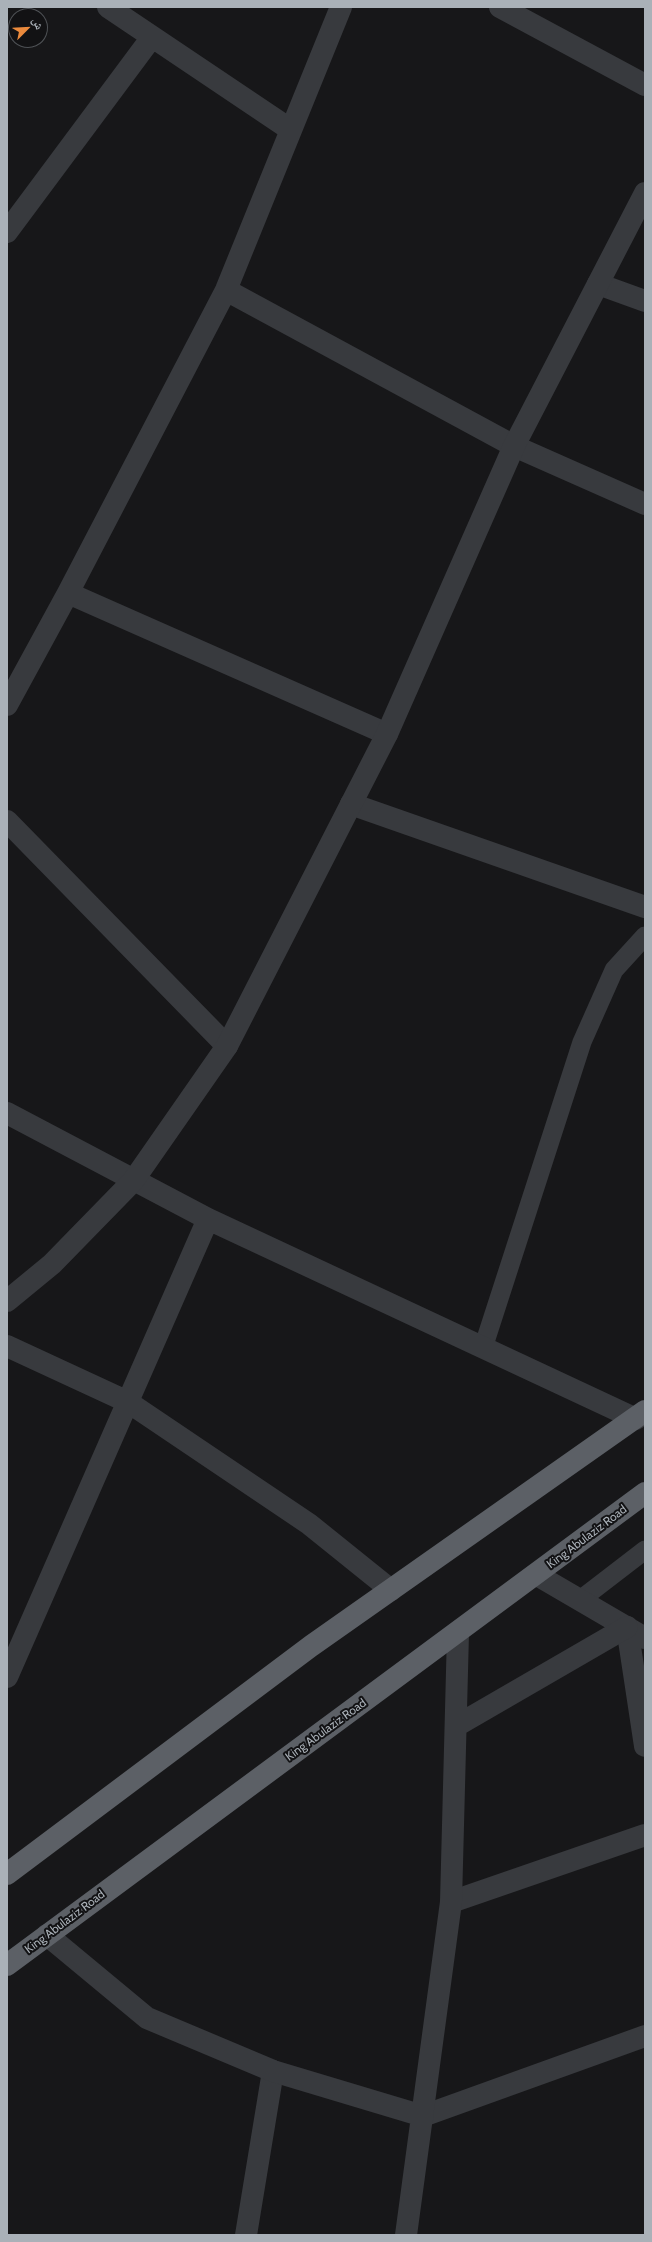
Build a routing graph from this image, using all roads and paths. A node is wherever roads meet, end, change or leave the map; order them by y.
1 (108, 7) edge
2 (341, 7) edge
3 (500, 7) edge
4 (152, 37) junction
5 (645, 85) edge
6 (291, 130) junction
7 (645, 193) edge
8 (7, 232) edge
9 (598, 284) junction
10 (226, 290) junction
11 (645, 301) edge
12 (514, 446) junction
13 (645, 504) edge
14 (68, 593) junction
15 (7, 705) edge
16 (387, 734) junction
17 (351, 804) junction
18 (7, 821) edge
19 (645, 907) edge
20 (645, 936) edge
21 (227, 1046) junction
22 (7, 1113) edge
23 (133, 1181) junction
24 (208, 1219) junction
25 (7, 1301) edge
26 (7, 1346) edge
27 (483, 1348) junction
28 (128, 1402) junction
29 (640, 1415) edge
30 (645, 1493) edge
31 (645, 1550) edge
32 (538, 1575) junction
33 (391, 1590) junction
34 (580, 1600) junction
35 (458, 1633) junction
36 (636, 1633) edge
37 (7, 1677) edge
38 (456, 1726) junction
39 (645, 1746) edge
40 (645, 1834) edge
41 (7, 1874) edge
42 (451, 1902) junction
43 (47, 1935) junction
44 (7, 1966) edge
45 (645, 2036) edge
46 (273, 2071) junction
47 (423, 2116) junction
48 (246, 2235) edge
49 (406, 2235) edge

1 - 4 street
2 - 6 street
3 - 5 street
4 - 6 street
4 - 8 street
6 - 10 street
7 - 9 street
9 - 11 street
9 - 12 street
10 - 12 street
10 - 14 street
12 - 13 street
12 - 16 street
14 - 15 street
14 - 16 street
16 - 17 street
17 - 19 street
17 - 21 street
18 - 21 street
20 - 27 lane
21 - 23 street
22 - 23 street
23 - 24 street
23 - 25 street
24 - 27 street
24 - 28 street
26 - 28 street
27 - 29 street
28 - 33 street
28 - 37 street
29 - 33 highway
30 - 32 highway, King Abulaziz Road
31 - 34 lane
32 - 34 street
32 - 35 highway, King Abulaziz Road
33 - 41 highway
34 - 36 street
35 - 38 street
35 - 43 highway, King Abulaziz Road
36 - 38 street
36 - 39 street
38 - 42 street
40 - 42 street
42 - 47 street
43 - 44 highway, King Abulaziz Road
43 - 46 street
45 - 47 street
46 - 47 street
46 - 48 street
47 - 49 street

